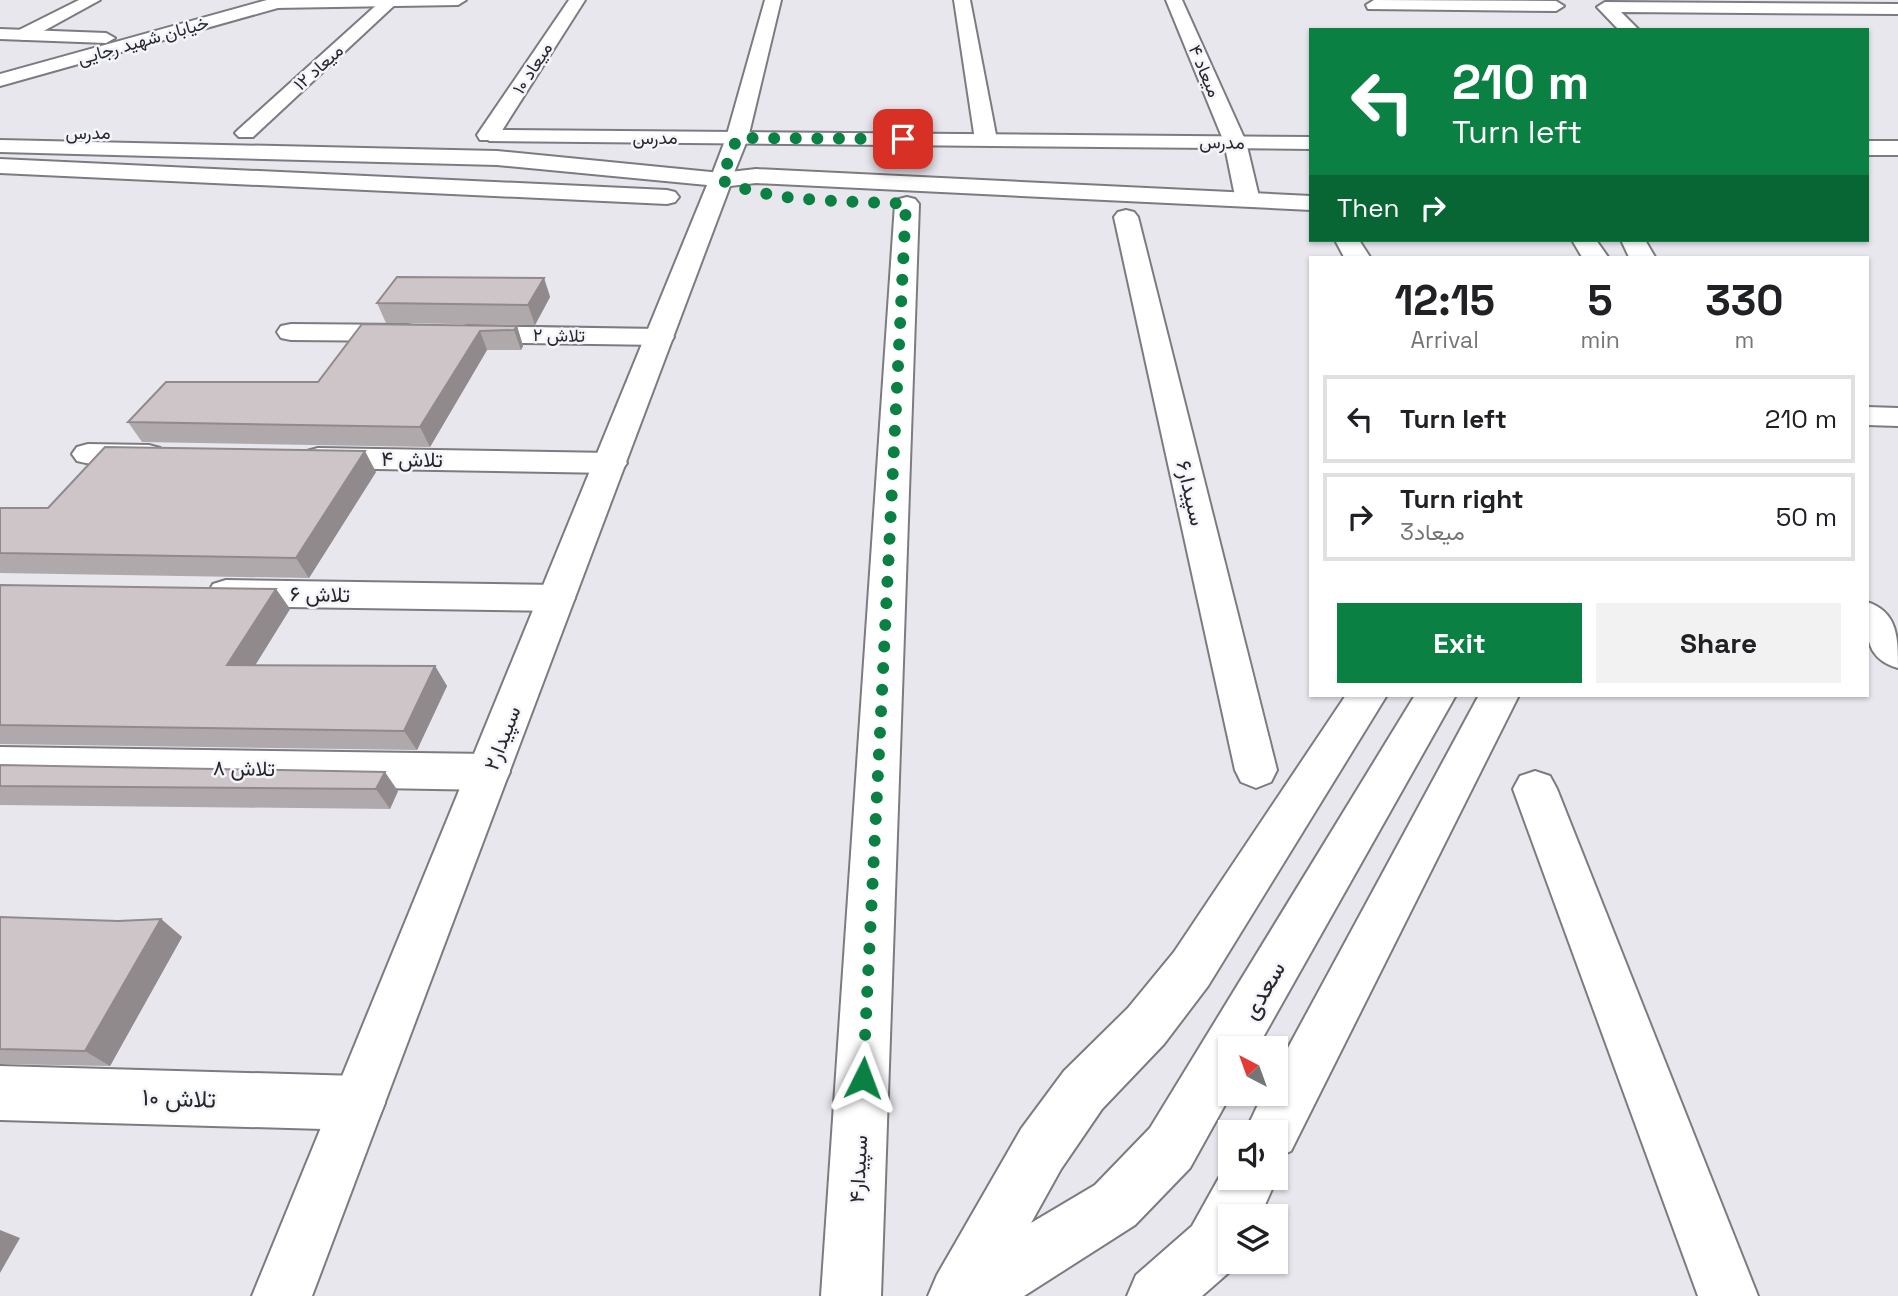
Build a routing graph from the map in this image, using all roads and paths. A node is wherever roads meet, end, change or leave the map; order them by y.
1 (92, 0) edge
2 (245, 0) edge
3 (458, 0) edge
4 (576, 0) edge
5 (773, 0) edge
6 (962, 0) edge
7 (1174, 0) edge
8 (1872, 0) edge
9 (391, 1) edge
10 (280, 2) edge
11 (1372, 2) edge
12 (1556, 6) dead end
13 (1895, 11) edge
14 (1389, 21) dead end
15 (1628, 28) edge
16 (0, 34) edge
17 (23, 34) junction
18 (106, 38) junction
19 (0, 66) edge
20 (0, 80) edge
21 (0, 131) edge
22 (47, 131) junction
23 (246, 133) junction
24 (394, 135) dead end
25 (461, 135) dead end
26 (488, 135) junction
27 (520, 136) junction
28 (737, 138) junction
29 (986, 140) junction
30 (1235, 142) junction
31 (1309, 143) edge
32 (0, 146) edge
33 (23, 147) junction
34 (1869, 148) edge
35 (1898, 148) edge
36 (497, 158) junction
37 (0, 164) edge
38 (721, 180) junction
39 (467, 188) junction
40 (667, 197) dead end
41 (1248, 201) junction
42 (1309, 202) edge
43 (906, 204) junction
44 (1126, 217) junction
45 (1309, 224) edge
46 (291, 332) dead end
47 (660, 337) junction
48 (1869, 416) edge
49 (1898, 417) edge
50 (88, 454) dead end
51 (184, 456) edge
52 (294, 458) edge
53 (611, 463) junction
54 (195, 592) edge
55 (557, 598) junction
56 (1869, 618) edge
57 (1898, 654) edge
58 (1366, 697) edge
59 (1435, 697) edge
60 (1498, 697) edge
61 (0, 764) edge
62 (1256, 770) dead end
63 (489, 772) junction
64 (1535, 789) dead end
65 (0, 1093) edge
66 (358, 1103) junction
67 (1278, 1120) edge
68 (1243, 1190) edge
69 (282, 1296) edge
70 (852, 1296) edge
71 (958, 1296) edge
72 (981, 1296) edge
73 (1157, 1296) edge
74 (1728, 1296) edge

1 - 17 street
2 - 18 street, خیابان شهید رجایی
3 - 9 street, خیابان شهید رجایی
4 - 26 street, میعاد ۱۰
5 - 28 street, سپیدار۲
6 - 29 street
7 - 30 street, میعاد ۴
8 - 13 street
9 - 10 street, خیابان شهید رجایی
9 - 23 street, میعاد ۱۲
10 - 20 street, خیابان شهید رجایی
11 - 12 street
11 - 14 street
13 - 15 street
16 - 17 street
17 - 18 street
18 - 19 street, خیابان شهید رجایی
21 - 22 street, مدرس
22 - 23 street, مدرس
22 - 33 street
23 - 24 street, مدرس
25 - 26 street, مدرس
26 - 27 street, مدرس
27 - 28 street, مدرس
27 - 36 street
28 - 29 street, مدرس
28 - 38 street, سپیدار۲
29 - 30 street, مدرس
30 - 31 street, مدرس
30 - 41 street, میعاد ۴
32 - 33 street, مدرس
33 - 36 street, مدرس
33 - 37 street
34 - 35 street
36 - 38 street, مدرس
36 - 39 street
37 - 39 street
38 - 41 street
38 - 43 street
38 - 47 street, سپیدار۲
39 - 40 street
41 - 42 street
43 - 44 street
43 - 70 street, سپیدار۴
44 - 45 street
44 - 62 street, سپیدار۶
46 - 47 street, تلاش ۲
47 - 53 street, سپیدار۲
48 - 49 street
50 - 51 street
52 - 53 street, تلاش ۴
53 - 55 street, سپیدار۲
54 - 55 street, تلاش ۶
55 - 63 street, سپیدار۲
56 - 57 street
58 - 71 street
59 - 72 street, سعدی
60 - 67 street
61 - 63 street, تلاش ۸
63 - 66 street, سپیدار۲
64 - 74 street
65 - 66 street, تلاش ۱۰
66 - 69 street, سپیدار۲
68 - 73 street

